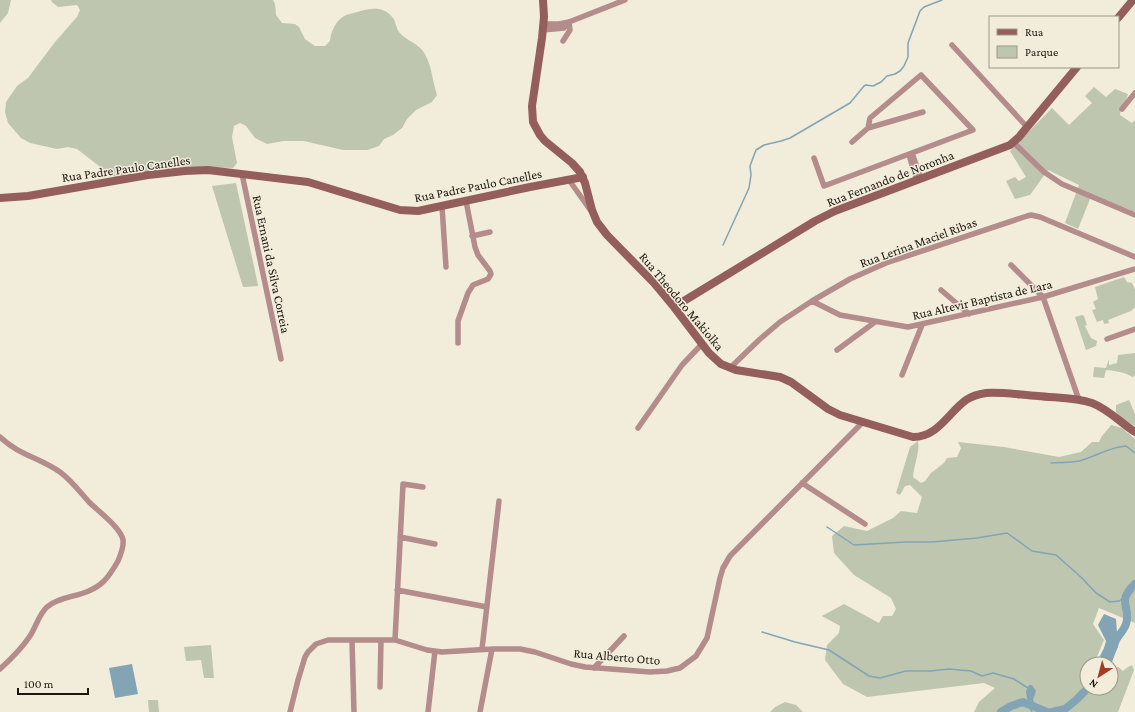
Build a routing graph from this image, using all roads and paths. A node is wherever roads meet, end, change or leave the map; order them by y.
1 (542, 0) edge
2 (625, 0) edge
3 (1134, 0) edge
4 (1119, 17) edge
5 (569, 22) junction
6 (543, 27) junction
7 (563, 41) dead end
8 (952, 45) dead end
9 (1076, 68) edge
10 (1135, 93) edge
11 (1122, 109) dead end
12 (923, 112) dead end
13 (1027, 127) junction
14 (868, 128) junction
15 (852, 142) dead end
16 (1013, 142) junction
17 (910, 154) junction
18 (814, 158) dead end
19 (242, 174) junction
20 (583, 177) junction
21 (919, 179) junction
22 (568, 180) junction
23 (0, 197) edge
24 (466, 201) junction
25 (442, 206) junction
26 (1135, 215) edge
27 (595, 216) junction
28 (490, 232) dead end
29 (472, 236) junction
30 (1135, 257) edge
31 (1011, 265) dead end
32 (446, 267) dead end
33 (1135, 269) edge
34 (941, 290) dead end
35 (1043, 297) junction
36 (812, 301) junction
37 (674, 307) junction
38 (969, 314) junction
39 (875, 322) junction
40 (922, 325) junction
41 (1135, 329) edge
42 (1107, 339) dead end
43 (458, 343) dead end
44 (702, 344) junction
45 (838, 350) dead end
46 (281, 359) dead end
47 (730, 368) junction
48 (902, 375) dead end
49 (1079, 400) junction
50 (862, 423) junction
51 (638, 428) dead end
52 (1135, 432) edge
53 (0, 437) edge
54 (802, 483) junction
55 (422, 487) dead end
56 (499, 501) dead end
57 (865, 524) dead end
58 (400, 537) junction
59 (435, 544) dead end
60 (397, 590) junction
61 (487, 607) junction
62 (624, 636) dead end
63 (352, 640) junction
64 (381, 640) junction
65 (395, 640) junction
66 (492, 648) junction
67 (482, 649) junction
68 (435, 651) junction
69 (594, 668) junction
70 (0, 669) edge
71 (380, 687) dead end
72 (290, 712) edge
73 (354, 712) edge
74 (428, 712) edge
75 (480, 712) edge

1 - 6 main road, Rua Theodoro Makiolka
2 - 5 street
3 - 4 main road
5 - 6 street
5 - 7 street
6 - 20 main road, Rua Theodoro Makiolka
8 - 13 street
9 - 13 main road, Rua Fernando de Noronha
10 - 11 street
12 - 14 street
13 - 16 main road, Rua Fernando de Noronha
14 - 15 street
14 - 17 street
16 - 21 main road, Rua Fernando de Noronha
16 - 26 street
17 - 18 street
17 - 21 street
19 - 23 main road, Rua Padre Paulo Canelles
19 - 25 main road, Rua Padre Paulo Canelles
19 - 46 street, Rua Ernani da Silva Correia
20 - 22 main road, Rua Padre Paulo Canelles
20 - 27 main road, Rua Theodoro Makiolka
21 - 37 main road, Rua Fernando de Noronha
22 - 24 main road, Rua Padre Paulo Canelles
22 - 27 street
24 - 25 main road, Rua Padre Paulo Canelles
24 - 29 street
25 - 32 street
27 - 37 main road, Rua Theodoro Makiolka
28 - 29 street
29 - 43 street
30 - 36 street, Rua Lerina Maciel Ribas
31 - 35 street
33 - 35 street, Rua Altevir Baptista de Lara
34 - 38 street
35 - 38 street, Rua Altevir Baptista de Lara
35 - 49 street
36 - 39 street, Rua Altevir Baptista de Lara
36 - 47 street, Rua Lerina Maciel Ribas
37 - 44 main road, Rua Theodoro Makiolka
38 - 40 street, Rua Altevir Baptista de Lara
39 - 40 street, Rua Altevir Baptista de Lara
39 - 45 street
40 - 48 street
41 - 42 street
44 - 47 main road, Rua Theodoro Makiolka
44 - 51 street
47 - 50 main road, Rua Theodoro Makiolka
49 - 50 main road, Rua Theodoro Makiolka
49 - 52 main road, Rua Theodoro Makiolka
50 - 54 street, Rua Alberto Otto
53 - 70 street
54 - 57 street
54 - 69 street, Rua Alberto Otto
55 - 58 street
56 - 61 street
58 - 59 street
58 - 60 street
60 - 61 street
60 - 65 street
61 - 67 street
62 - 69 street
63 - 64 street, Rua Alberto Otto
63 - 72 street, Rua Alberto Otto
63 - 73 street
64 - 65 street, Rua Alberto Otto
64 - 71 street
65 - 68 street, Rua Alberto Otto
66 - 67 street, Rua Alberto Otto
66 - 69 street, Rua Alberto Otto
66 - 75 street
67 - 68 street, Rua Alberto Otto
68 - 74 street

